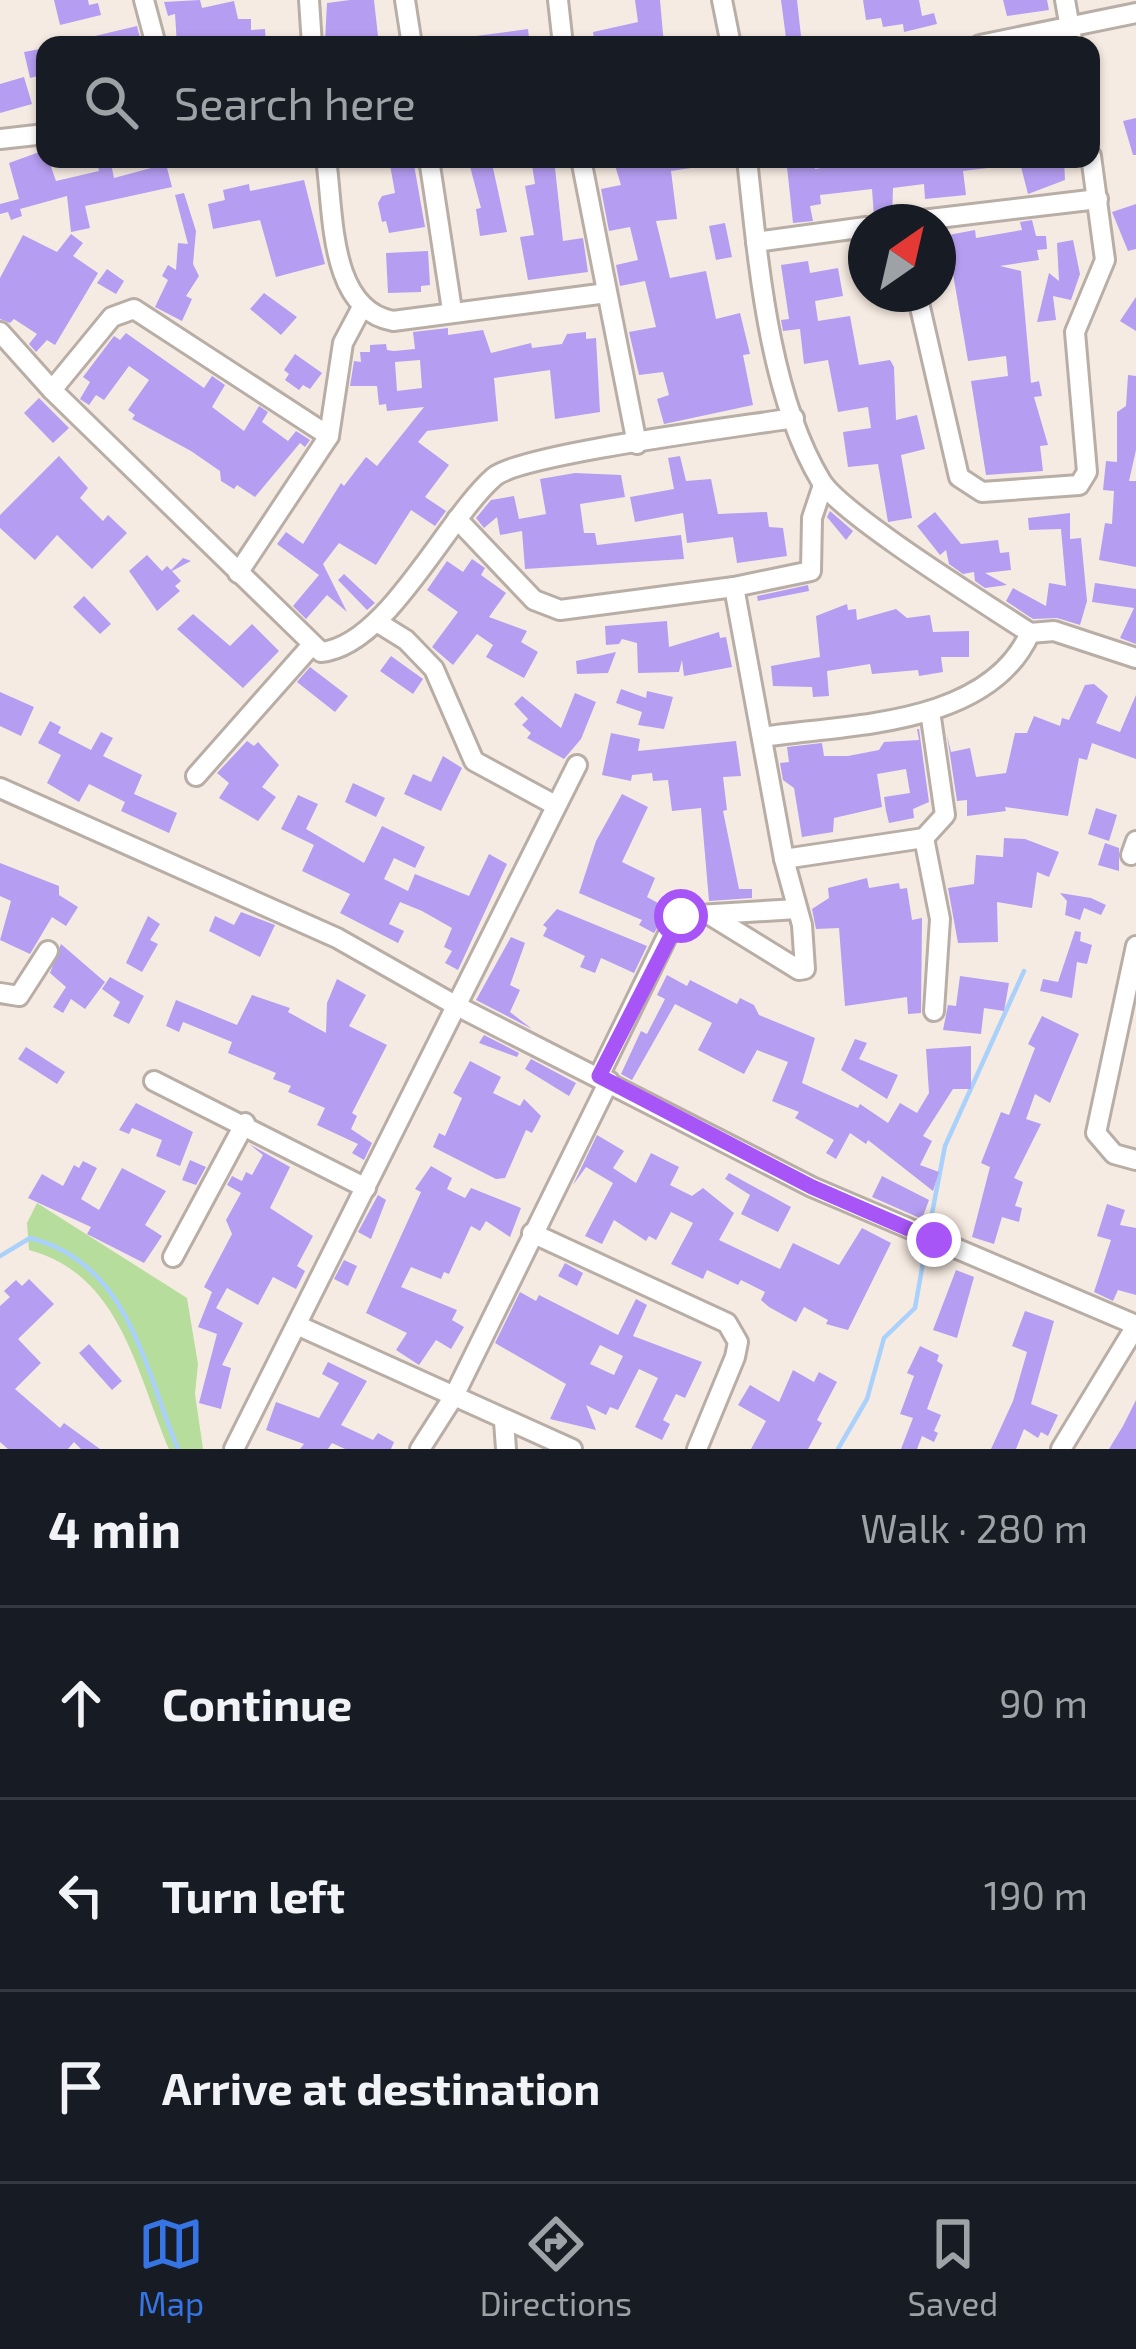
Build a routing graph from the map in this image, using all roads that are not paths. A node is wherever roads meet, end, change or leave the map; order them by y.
1 (144, 0) edge
2 (309, 0) edge
3 (405, 0) edge
4 (558, 0) edge
5 (722, 0) edge
6 (1065, 0) edge
7 (1136, 13) edge
8 (154, 36) edge
9 (311, 36) edge
10 (411, 36) edge
11 (562, 36) edge
12 (729, 36) edge
13 (1072, 36) edge
14 (1077, 36) edge
15 (36, 135) edge
16 (0, 139) edge
17 (327, 168) edge
18 (430, 168) edge
19 (582, 168) edge
20 (748, 168) edge
21 (1093, 168) edge
22 (1098, 199) junction
23 (956, 216) edge
24 (848, 229) edge
25 (756, 242) junction
26 (607, 293) junction
27 (361, 309) junction
28 (452, 310) junction
29 (920, 312) edge
30 (0, 332) edge
31 (52, 390) junction
32 (794, 418) junction
33 (329, 436) junction
34 (637, 444) junction
35 (823, 485) junction
36 (457, 519) junction
37 (238, 572) junction
38 (734, 587) junction
39 (376, 622) junction
40 (1030, 633) junction
41 (311, 646) junction
42 (1136, 658) edge
43 (931, 711) junction
44 (762, 737) junction
45 (577, 765) dead end
46 (196, 776) dead end
47 (0, 788) edge
48 (555, 806) junction
49 (924, 838) junction
50 (784, 859) junction
51 (797, 909) junction
52 (710, 915) junction
53 (1136, 946) edge
54 (48, 951) dead end
55 (0, 993) edge
56 (454, 1004) junction
57 (934, 1011) dead end
58 (604, 1079) junction
59 (154, 1081) dead end
60 (245, 1123) junction
61 (1136, 1160) edge
62 (366, 1188) junction
63 (532, 1233) junction
64 (173, 1257) dead end
65 (1136, 1325) edge
66 (298, 1326) junction
67 (454, 1396) junction
68 (504, 1421) junction
69 (234, 1449) edge
70 (420, 1449) edge
71 (506, 1449) edge
72 (572, 1449) edge
73 (697, 1449) edge
74 (1061, 1449) edge

1 - 8 street
2 - 9 street
3 - 10 street
4 - 11 street
5 - 12 street
6 - 13 street
7 - 14 street
15 - 16 street
17 - 27 street
18 - 28 street
19 - 26 street
20 - 25 street
21 - 22 street
22 - 23 street
22 - 29 street
24 - 25 street
25 - 32 street
26 - 28 street
26 - 34 street
27 - 28 street
27 - 33 street
30 - 31 street
31 - 33 street
31 - 37 street
32 - 34 street
32 - 35 street
33 - 37 street
34 - 36 street
35 - 38 street
35 - 40 street
36 - 38 street
36 - 39 street
37 - 41 street
38 - 44 street
39 - 41 street
39 - 48 street
40 - 42 street
40 - 43 street
41 - 46 street
43 - 44 street
43 - 49 street
44 - 50 street
45 - 48 street
47 - 56 street
48 - 56 street
49 - 50 street
49 - 57 street
50 - 51 street
51 - 52 street
51 - 52 street
52 - 58 street
53 - 61 street
54 - 55 street
56 - 58 street
56 - 62 street
58 - 63 street
58 - 65 street
59 - 60 street
60 - 62 street
60 - 64 street
62 - 66 street
63 - 67 street
63 - 73 street
65 - 74 street
66 - 67 street
66 - 69 street
67 - 68 street
67 - 70 street
68 - 71 street
68 - 72 street

